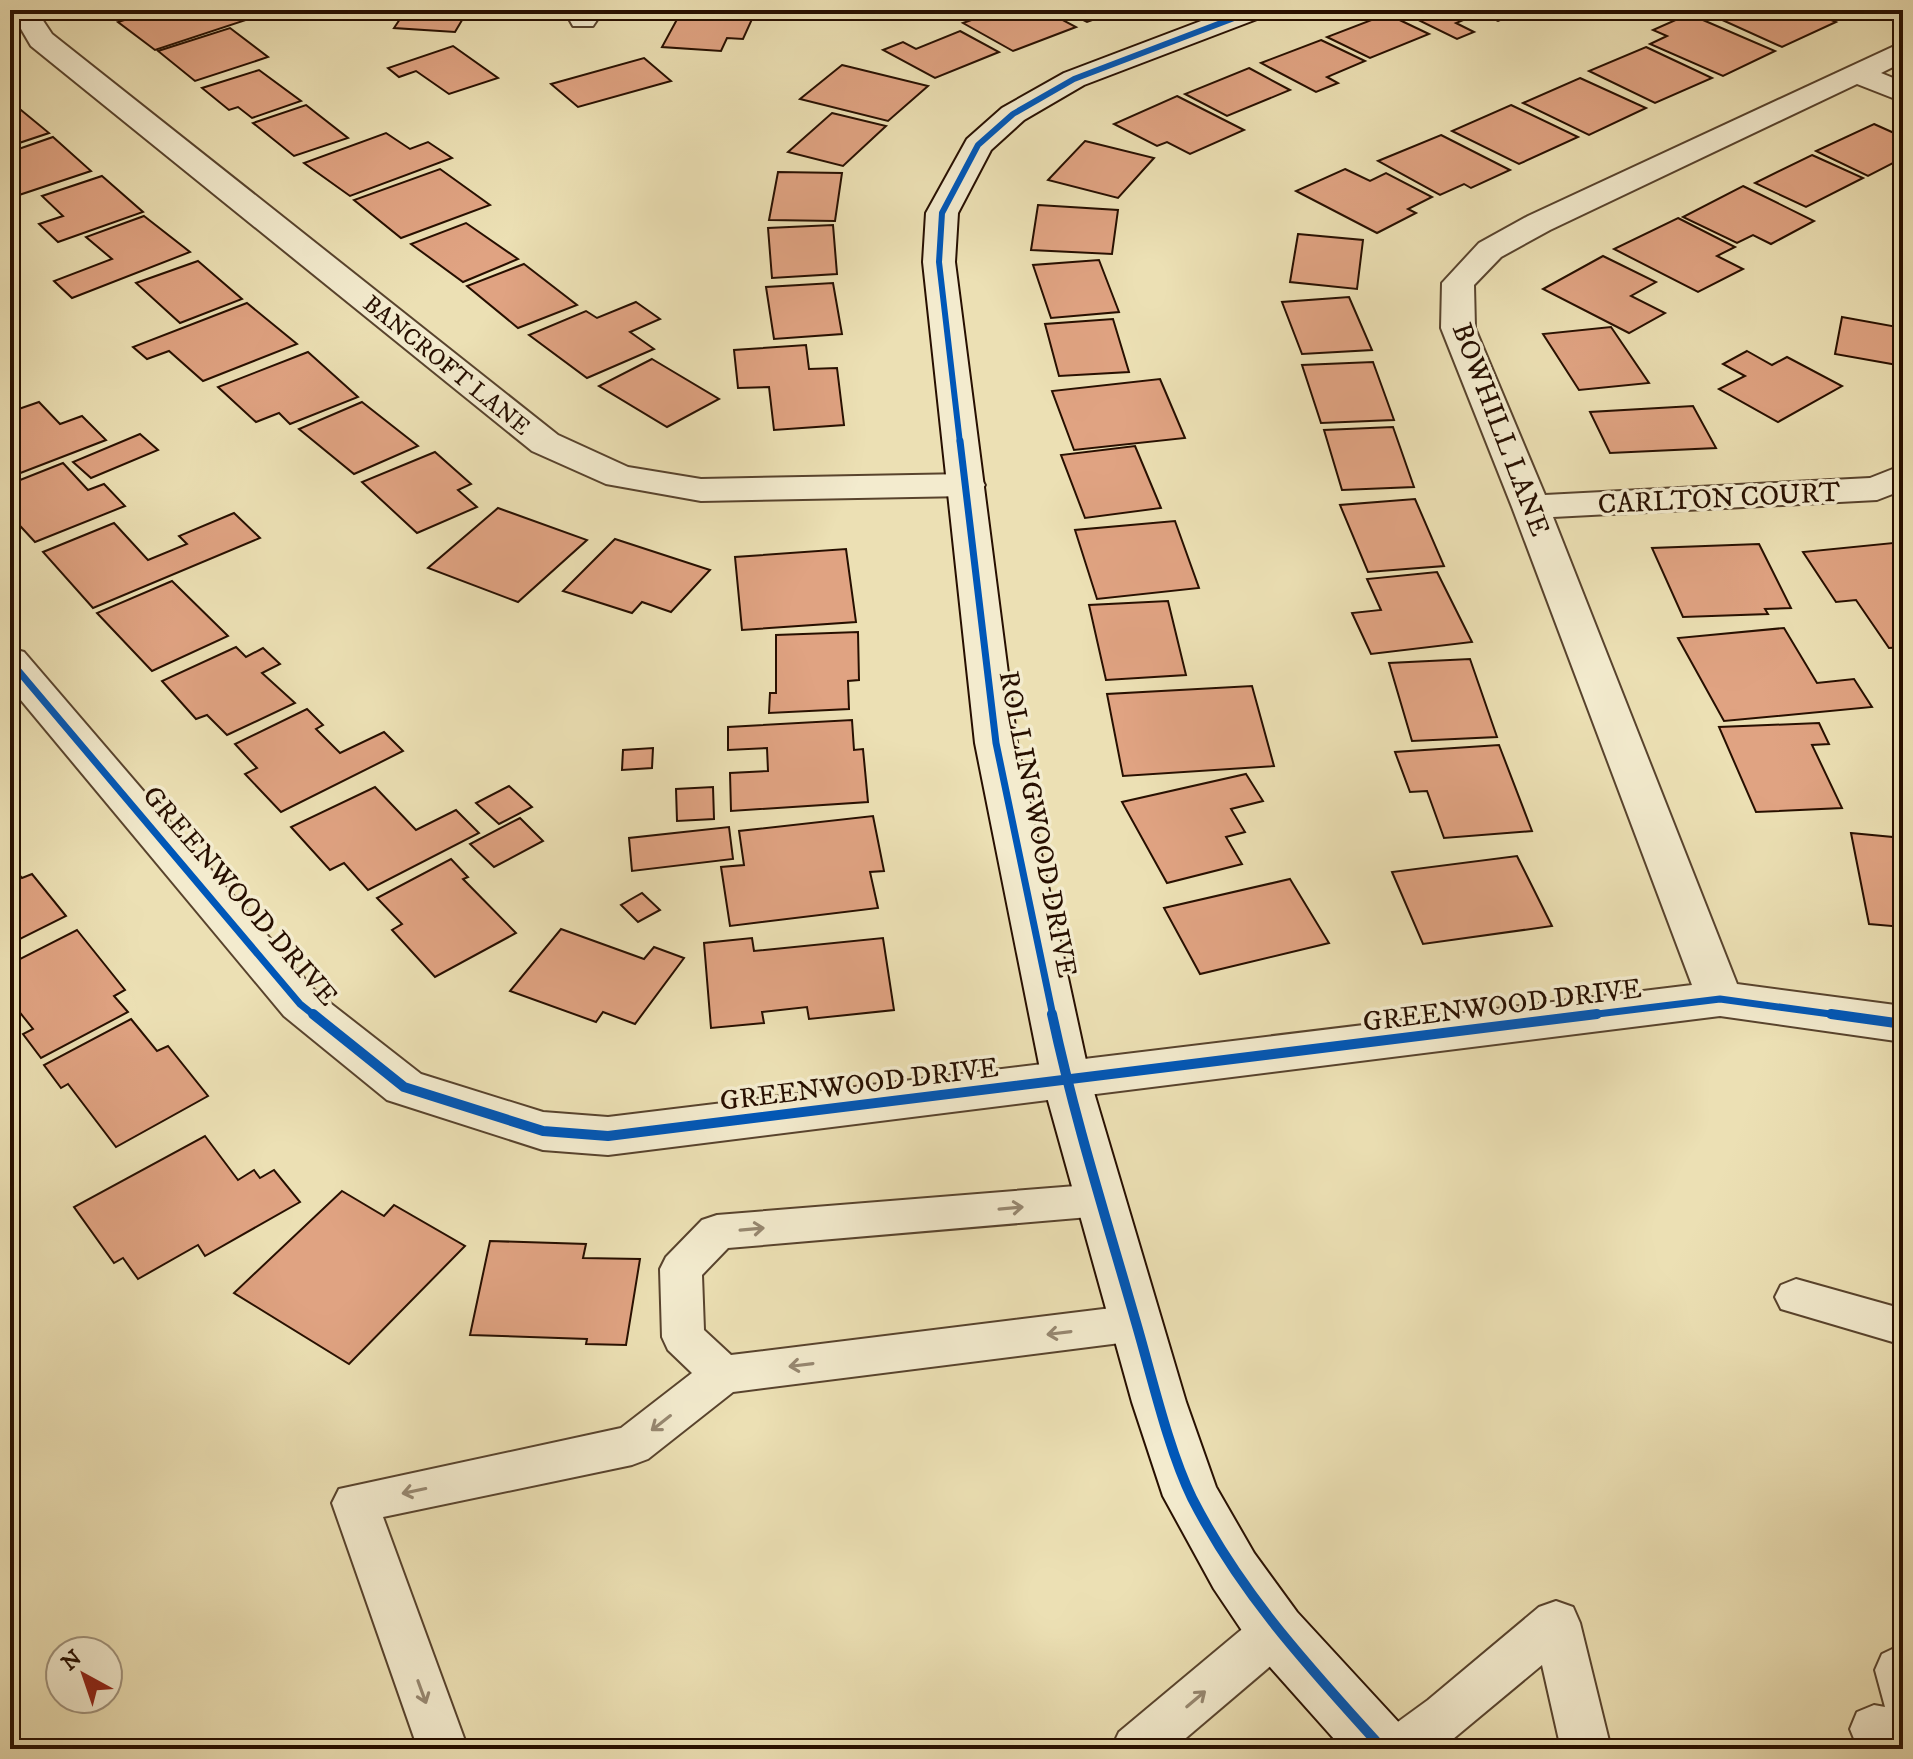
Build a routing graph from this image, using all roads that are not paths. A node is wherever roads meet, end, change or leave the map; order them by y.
1 (22, 10) edge
2 (1255, 10) edge
3 (1903, 51) edge
4 (1857, 73) junction
5 (1903, 93) edge
6 (1903, 476) edge
7 (967, 485) junction
8 (1531, 507) junction
9 (10, 661) edge
10 (1720, 999) junction
11 (1903, 1024) edge
12 (1066, 1079) junction
13 (1101, 1200) junction
14 (1796, 1297) dead end
15 (1136, 1323) junction
16 (1903, 1327) edge
17 (723, 1375) junction
18 (1276, 1631) junction
19 (1903, 1667) edge
20 (1893, 1718) edge
21 (443, 1749) edge
22 (1136, 1749) edge
23 (1383, 1749) edge
24 (1401, 1749) edge
25 (1586, 1749) edge

1 - 7 street, BANCROFT LANE
2 - 7 street, ROLLINGWOOD DRIVE
3 - 4 street, BOWHILL LANE
4 - 5 street
4 - 8 street, BOWHILL LANE
6 - 8 street, CARLTON COURT
7 - 12 street, ROLLINGWOOD DRIVE
8 - 10 street, BOWHILL LANE
9 - 12 street, GREENWOOD DRIVE
10 - 11 street, GREENWOOD DRIVE
10 - 12 street, GREENWOOD DRIVE
12 - 13 street, ROLLINGWOOD DRIVE
13 - 15 street, ROLLINGWOOD DRIVE
17 -> 13 lane
14 - 16 lane
15 -> 17 lane
15 - 18 street, ROLLINGWOOD DRIVE
17 -> 21 lane
22 -> 18 lane
18 - 23 street, ROLLINGWOOD DRIVE
19 - 20 lane
24 - 25 lane

